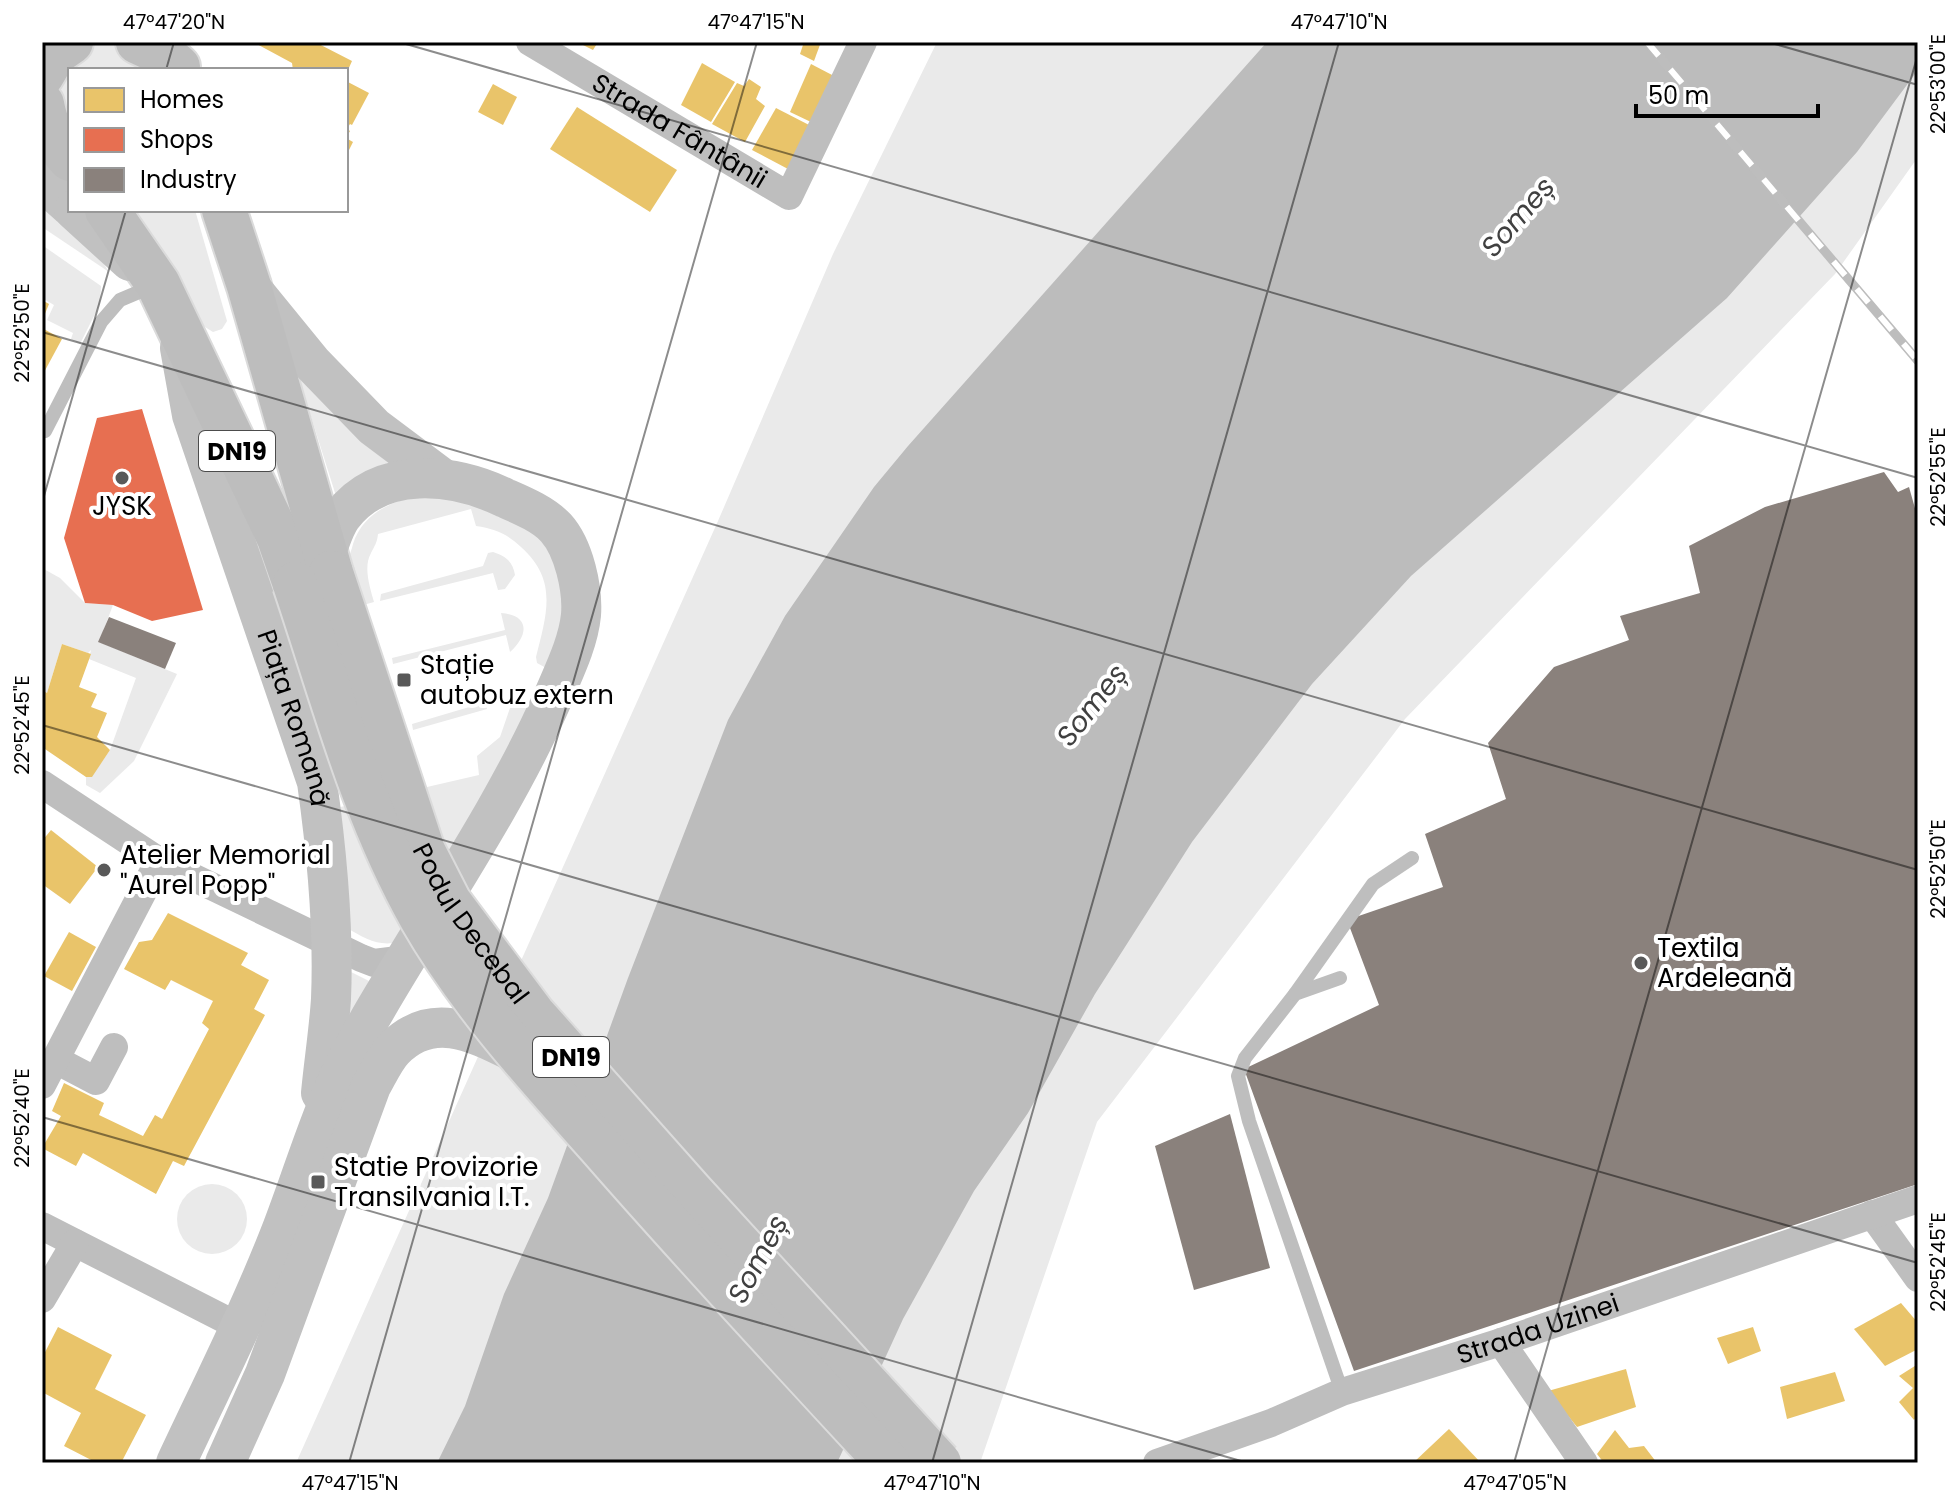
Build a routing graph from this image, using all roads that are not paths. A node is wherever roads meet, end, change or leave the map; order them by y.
1 (71, 42) edge
2 (138, 42) edge
3 (530, 42) edge
4 (863, 42) edge
5 (178, 60) edge
6 (42, 75) edge
7 (42, 104) edge
8 (42, 152) edge
9 (68, 159) edge
10 (68, 161) edge
11 (42, 181) edge
12 (68, 204) edge
13 (76, 212) edge
14 (108, 212) edge
15 (225, 212) edge
16 (249, 286) junction
17 (166, 302) junction
18 (42, 430) edge
19 (442, 478) junction
20 (317, 570) junction
21 (42, 784) edge
22 (1412, 858) dead end
23 (159, 861) junction
24 (331, 943) junction
25 (406, 959) junction
26 (1340, 978) dead end
27 (1295, 994) junction
28 (114, 1047) dead end
29 (520, 1055) junction
30 (47, 1074) edge
31 (317, 1131) junction
32 (1918, 1199) edge
33 (1872, 1214) junction
34 (42, 1226) edge
35 (75, 1243) junction
36 (1918, 1278) edge
37 (42, 1299) edge
38 (240, 1327) junction
39 (1501, 1342) junction
40 (1342, 1392) junction
41 (176, 1463) edge
42 (225, 1463) edge
43 (888, 1463) edge
44 (939, 1463) edge
45 (1157, 1463) edge
46 (1584, 1463) edge

1 - 6 main road
2 - 5 main road
3 - 4 street, Strada Fântânii
7 - 9 main road
8 - 10 street
11 - 12 street
13 - 17 street
14 - 17 main road, Piața Romană / DN19
15 - 16 main road, Piața Romană / DN19
16 - 19 street, Piața Romană
16 - 20 main road, Piața Romană / DN19
17 - 18 lane
17 - 20 main road, Piața Romană / DN19
17 - 24 street, Piața Romană
19 - 20 street, Piața Romană
19 - 25 street, Piața Romană
20 - 29 main road, Podul Decebal / DN19, bridge
20 - 44 main road, Podul Decebal / DN19, bridge
21 - 23 street
22 - 27 lane
23 - 24 street
23 - 30 street
24 - 25 street
24 - 31 street, Piața Romană
25 - 31 street, Piața Romană
26 - 27 lane
27 - 40 lane
28 - 30 street
29 - 42 street, Podul Decebal
29 - 43 main road, Podul Decebal / DN19, bridge
31 - 38 street, Piața Romană
32 - 33 street, Strada Uzinei
33 - 36 street
33 - 39 street, Strada Uzinei
34 - 35 street
35 - 37 street
35 - 38 street
38 - 41 street, Piața Romană
39 - 40 street, Strada Uzinei
39 - 46 street
40 - 45 street, Strada Uzinei

